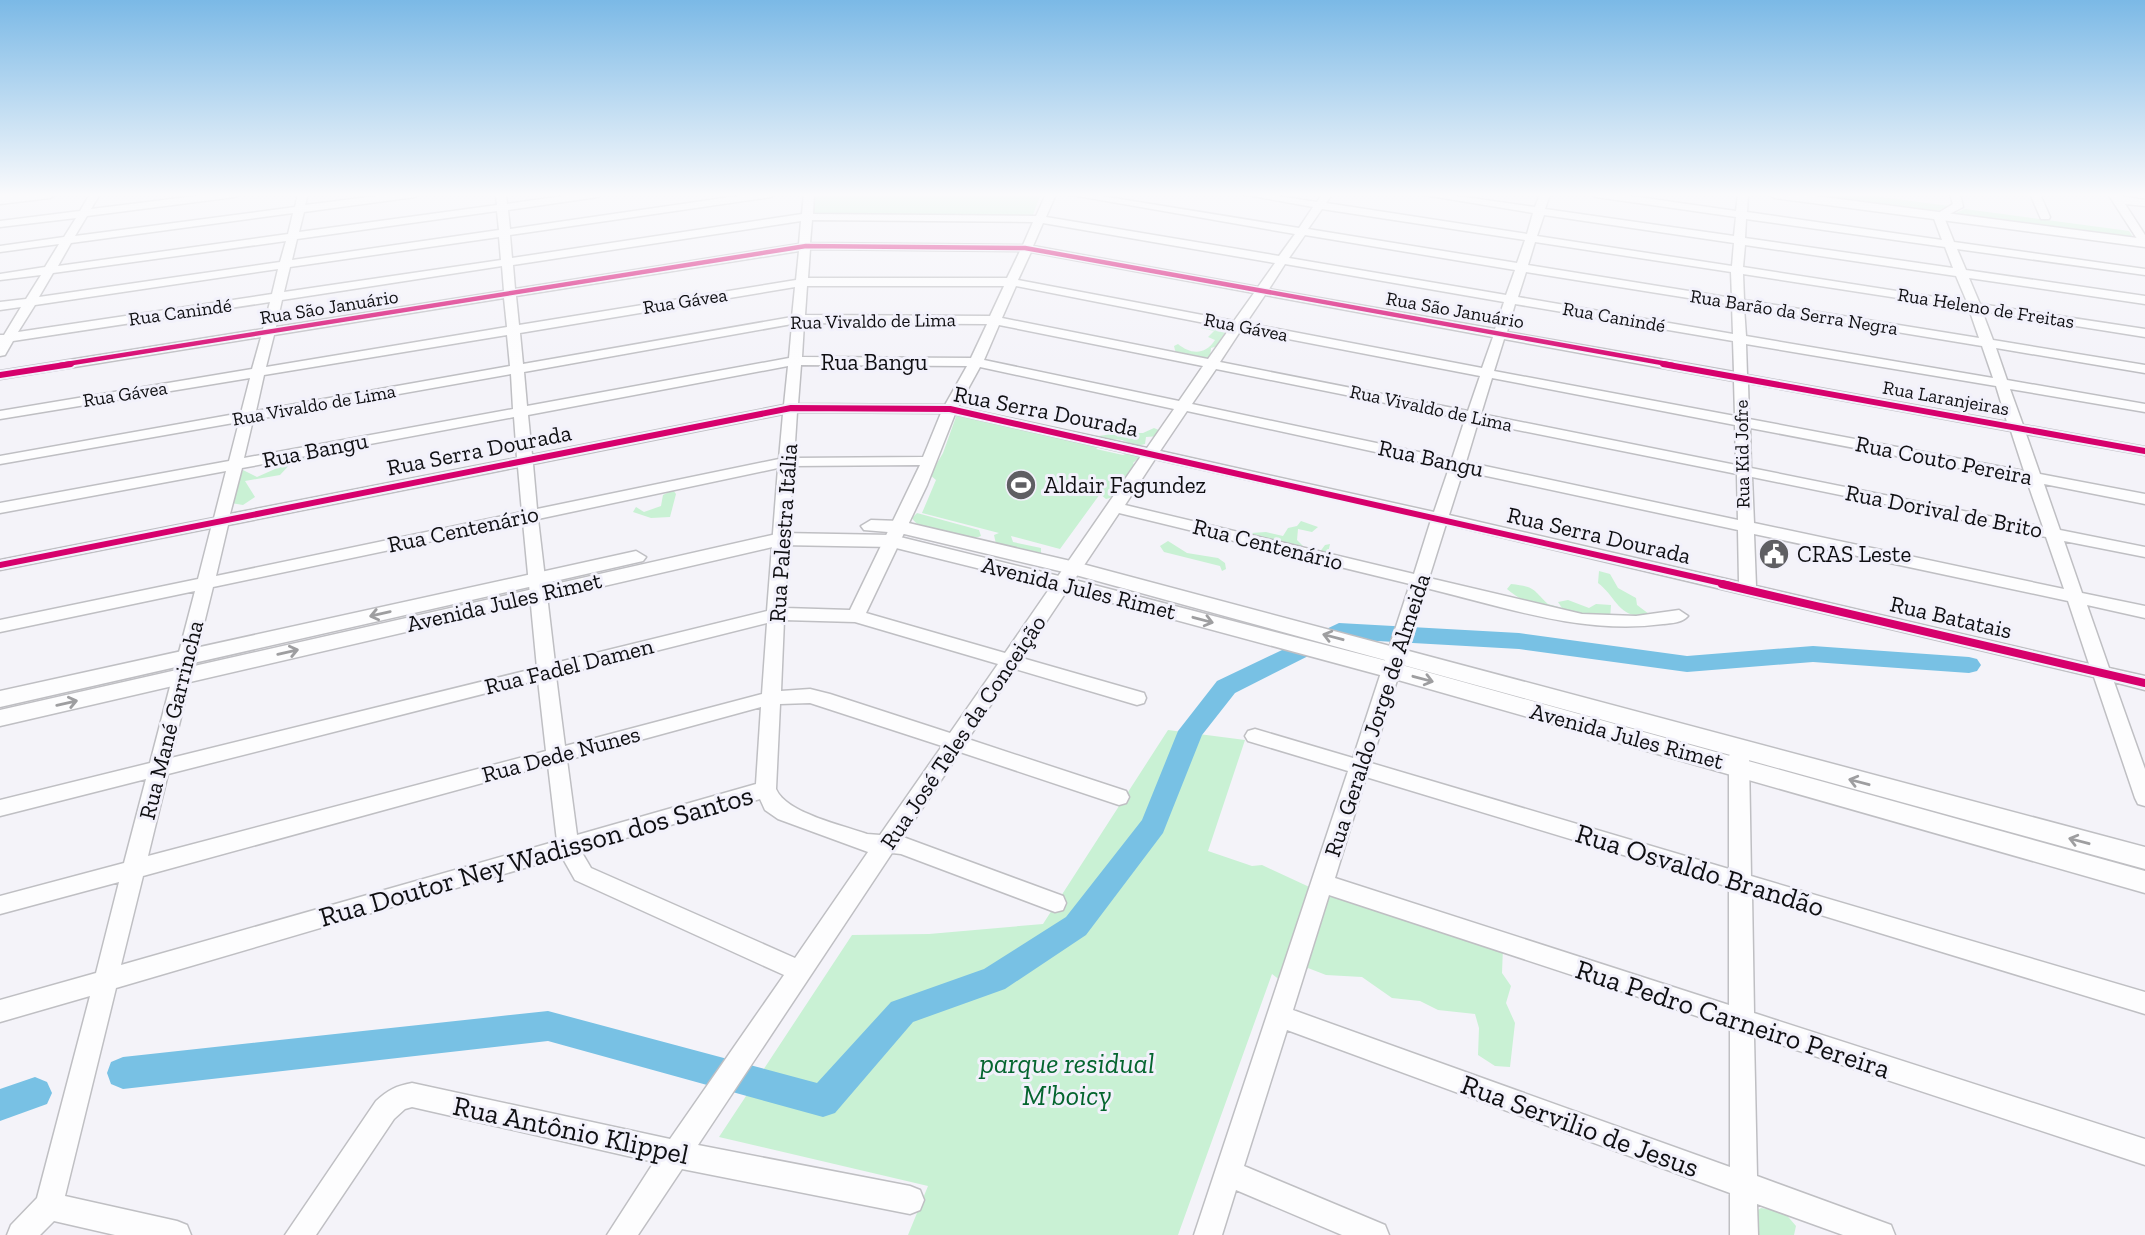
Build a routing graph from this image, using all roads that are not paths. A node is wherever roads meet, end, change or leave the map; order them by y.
1 (60, 252) edge
2 (180, 252) edge
3 (288, 252) edge
4 (377, 252) edge
5 (507, 252) edge
6 (586, 252) edge
7 (771, 252) edge
8 (806, 252) edge
9 (1024, 252) edge
10 (1046, 252) edge
11 (1233, 252) edge
12 (1288, 252) edge
13 (1425, 252) edge
14 (1526, 252) edge
15 (1619, 252) edge
16 (1738, 252) edge
17 (1816, 252) edge
18 (1950, 252) edge
19 (2006, 252) edge
20 (1282, 260) junction
21 (508, 264) junction
22 (285, 265) junction
23 (1521, 267) junction
24 (49, 270) junction
25 (1737, 270) junction
26 (2145, 272) edge
27 (1959, 273) junction
28 (0, 277) edge
29 (803, 282) junction
30 (1010, 282) junction
31 (1262, 291) junction
32 (510, 294) junction
33 (277, 298) junction
34 (1511, 299) junction
35 (2145, 300) edge
36 (31, 301) junction
37 (1739, 303) junction
38 (1973, 305) junction
39 (0, 306) edge
40 (800, 319) junction
41 (994, 320) junction
42 (1238, 325) junction
43 (514, 330) junction
44 (268, 333) junction
45 (2145, 333) edge
46 (1500, 334) junction
47 (4, 338) edge
48 (1740, 339) junction
49 (1986, 342) junction
50 (0, 352) edge
51 (795, 362) junction
52 (976, 362) junction
53 (1212, 363) junction
54 (517, 369) junction
55 (2145, 369) edge
56 (258, 372) junction
57 (1487, 373) junction
58 (0, 375) edge
59 (1740, 377) junction
60 (2001, 383) junction
61 (1183, 407) junction
62 (791, 408) junction
63 (2145, 408) edge
64 (950, 409) junction
65 (521, 412) junction
66 (0, 415) edge
67 (247, 416) junction
68 (1473, 417) junction
69 (1742, 422) junction
70 (2015, 427) junction
71 (2145, 451) edge
72 (1152, 452) junction
73 (0, 460) edge
74 (525, 460) junction
75 (929, 461) junction
76 (787, 462) junction
77 (1458, 464) junction
78 (235, 465) junction
79 (1744, 471) junction
80 (2034, 478) junction
81 (2145, 499) edge
82 (1115, 507) junction
83 (0, 508) edge
84 (530, 515) junction
85 (1442, 518) junction
86 (221, 521) junction
87 (1744, 527) junction
88 (781, 531) junction
89 (2054, 533) junction
90 (896, 534) junction
91 (2145, 552) edge
92 (0, 565) edge
93 (1069, 575) junction
94 (1420, 581) junction
95 (205, 583) junction
96 (537, 587) junction
97 (1748, 588) junction
98 (2075, 597) junction
99 (2145, 612) edge
100 (778, 614) junction
101 (856, 616) junction
102 (1679, 616) dead end
103 (0, 626) edge
104 (1011, 660) junction
105 (1394, 662) junction
106 (185, 667) junction
107 (548, 671) junction
108 (2101, 673) junction
109 (2145, 683) edge
110 (771, 698) junction
111 (1137, 698) dead end
112 (0, 699) edge
113 (0, 718) edge
114 (1255, 736) dead end
115 (957, 741) junction
116 (558, 755) junction
117 (1739, 759) junction
118 (2139, 764) edge
119 (1360, 768) junction
120 (159, 769) junction
121 (766, 789) junction
122 (1119, 797) dead end
123 (2145, 799) edge
124 (0, 808) edge
125 (887, 844) junction
126 (568, 847) junction
127 (2145, 858) edge
128 (134, 869) junction
129 (1740, 882) junction
130 (2145, 882) edge
131 (1322, 883) junction
132 (1055, 903) dead end
133 (0, 905) edge
134 (800, 971) junction
135 (106, 980) junction
136 (2145, 1003) edge
137 (0, 1011) edge
138 (1279, 1016) junction
139 (1742, 1022) junction
140 (2145, 1152) edge
141 (676, 1154) junction
142 (1228, 1173) junction
143 (1743, 1185) junction
144 (910, 1200) dead end
145 (49, 1206) junction
146 (21, 1235) edge
147 (177, 1235) edge
148 (299, 1235) edge
149 (621, 1235) edge
150 (1208, 1235) edge
151 (1375, 1235) edge
152 (1744, 1235) edge
153 (1881, 1235) edge

1 - 24 street
2 - 24 street
3 - 22 street, Rua Mané Garrincha
4 - 22 street
5 - 21 street
6 - 21 street, Rua Canindé
7 - 32 street, Rua São Januário
8 - 29 street, Rua Palestra Itália
9 - 30 street
10 - 31 street, Rua São Januário
11 - 20 street, Rua Canindé
12 - 20 street, Rua José Teles da Conceição
13 - 23 street, Rua Barão da Serra Negra
14 - 23 street, Rua Geraldo Jorge de Almeida
15 - 25 street, Rua Heleno de Freitas
16 - 25 street, Rua Kid Jofre
17 - 27 street
18 - 27 street
19 - 26 street
20 - 31 street, Rua José Teles da Conceição
20 - 34 street, Rua Canindé
21 - 32 street
21 - 33 street, Rua Canindé
22 - 33 street, Rua Mané Garrincha
22 - 36 street
23 - 34 street, Rua Geraldo Jorge de Almeida
23 - 37 street, Rua Barão da Serra Negra
24 - 28 street
24 - 36 street
25 - 37 street, Rua Kid Jofre
25 - 38 street, Rua Heleno de Freitas
27 - 35 street
27 - 38 street
29 - 30 street, Rua Gávea
29 - 40 street, Rua Palestra Itália
29 - 43 street, Rua Gávea
30 - 41 street
30 - 42 street, Rua Gávea
31 - 42 street, Rua José Teles da Conceição
31 - 46 street, Rua São Januário
32 - 43 street
32 - 44 street, Rua São Januário
33 - 44 street, Rua Mané Garrincha
33 - 47 street, Rua Canindé
34 - 46 street, Rua Geraldo Jorge de Almeida
34 - 48 street, Rua Canindé
36 - 39 street
36 - 47 street
37 - 48 street, Rua Kid Jofre
37 - 49 street, Rua Barão da Serra Negra
38 - 45 street, Rua Heleno de Freitas
38 - 49 street
40 - 41 street, Rua Vivaldo de Lima
40 - 51 street, Rua Palestra Itália
40 - 54 street, Rua Vivaldo de Lima
41 - 52 street
41 - 53 street, Rua Vivaldo de Lima
42 - 53 street, Rua José Teles da Conceição
42 - 57 street, Rua Gávea
43 - 54 street
43 - 56 street, Rua Gávea
44 - 56 street, Rua Mané Garrincha
44 - 58 street, Rua São Januário
46 - 57 street, Rua Geraldo Jorge de Almeida
46 - 59 street, Rua São Januário
47 - 50 street
48 - 59 street, Rua Kid Jofre
48 - 60 street, Rua Canindé
49 - 55 street, Rua Barão da Serra Negra
49 - 60 street
51 - 52 street, Rua Bangu
51 - 62 street, Rua Palestra Itália
51 - 65 street, Rua Bangu
52 - 61 street, Rua Bangu
52 - 64 street
53 - 61 street, Rua José Teles da Conceição
53 - 68 street, Rua Vivaldo de Lima
54 - 65 street
54 - 67 street, Rua Vivaldo de Lima
56 - 66 street, Rua Gávea
56 - 67 street, Rua Mané Garrincha
57 - 68 street, Rua Geraldo Jorge de Almeida
57 - 69 street, Rua Gávea
59 - 69 street, Rua Kid Jofre
59 - 70 street, Rua Laranjeiras
60 - 63 street, Rua Canindé
60 - 70 street
61 - 72 street, Rua José Teles da Conceição
61 - 77 street, Rua Bangu
62 - 64 street, Rua Serra Dourada
62 - 74 street, Rua Serra Dourada
62 - 76 street, Rua Palestra Itália
64 - 72 street, Rua Serra Dourada
64 - 75 street
65 - 74 street
65 - 78 street, Rua Bangu
67 - 73 street, Rua Vivaldo de Lima
67 - 78 street, Rua Mané Garrincha
68 - 77 street, Rua Geraldo Jorge de Almeida
68 - 79 street, Rua Vivaldo de Lima
69 - 79 street, Rua Kid Jofre
69 - 80 street, Rua Couto Pereira
70 - 71 street, Rua Laranjeiras
70 - 80 street
72 - 82 street, Rua José Teles da Conceição
72 - 85 street, Rua Serra Dourada
74 - 84 street
74 - 86 street, Rua Serra Dourada
75 - 76 street, Rua Centenário
75 - 90 street
76 - 84 street, Rua Centenário
76 - 88 street, Rua Palestra Itália
77 - 85 street, Rua Geraldo Jorge de Almeida
77 - 87 street, Rua Bangu
78 - 83 street, Rua Bangu
78 - 86 street, Rua Mané Garrincha
79 - 87 street, Rua Kid Jofre
79 - 89 street, Rua Dorival de Brito
80 - 81 street, Rua Couto Pereira
80 - 89 street
82 - 93 street, Rua José Teles da Conceição
82 - 94 street, Rua Centenário
84 - 95 street, Rua Centenário
84 - 96 street
85 - 94 street, Rua Geraldo Jorge de Almeida
85 - 97 street, Rua Serra Dourada
86 - 92 street, Rua Serra Dourada
86 - 95 street, Rua Mané Garrincha
87 - 97 street, Rua Kid Jofre
87 - 98 street, Rua Bangu
88 - 90 main road, Avenida Jules Rimet
88 - 96 main road, Avenida Jules Rimet
88 - 100 street, Rua Palestra Itália
89 - 91 street, Rua Dorival de Brito
89 - 98 street
90 - 93 main road, Avenida Jules Rimet
90 - 101 street
93 - 104 street, Rua José Teles da Conceição
93 - 105 main road, Avenida Jules Rimet
94 - 102 street, Rua Centenário
94 - 105 street, Rua Geraldo Jorge de Almeida
95 - 103 street, Rua Centenário
95 - 106 street, Rua Mané Garrincha
96 - 106 main road, Avenida Jules Rimet
96 - 107 street
97 - 108 street, Rua Batatais
98 - 99 street, Rua Bangu
98 - 108 street
100 - 101 street, Rua Fadel Damen
100 - 107 street, Rua Fadel Damen
100 - 110 street, Rua Palestra Itália
101 - 104 street, Rua Fadel Damen
104 - 111 street, Rua Fadel Damen
104 - 115 street, Rua José Teles da Conceição
105 - 117 main road, Avenida Jules Rimet
105 - 119 street, Rua Geraldo Jorge de Almeida
106 - 112 main road, Avenida Jules Rimet
113 -> 106 main road, Avenida Jules Rimet
106 - 120 street, Rua Mané Garrincha
107 - 116 street
107 - 120 street, Rua Fadel Damen
108 - 109 street, Rua Batatais
108 - 118 street
110 - 115 street, Rua Dede Nunes
110 - 116 street, Rua Dede Nunes
110 - 121 street, Rua Palestra Itália
114 - 119 street, Rua Osvaldo Brandão
115 - 122 street, Rua Dede Nunes
115 - 125 street, Rua José Teles da Conceição
116 - 126 street
116 - 128 street, Rua Dede Nunes
127 -> 117 main road, Avenida Jules Rimet
117 - 129 street
117 - 130 main road, Avenida Jules Rimet
118 - 123 street
119 - 129 street, Rua Osvaldo Brandão
119 - 131 street, Rua Geraldo Jorge de Almeida
120 - 124 street, Rua Fadel Damen
120 - 128 street, Rua Mané Garrincha
121 - 125 street, Rua Doutor Ney Wadisson dos Santos
121 - 126 street, Rua Doutor Ney Wadisson dos Santos
125 - 132 street, Rua Doutor Ney Wadisson dos Santos
125 - 134 street, Rua José Teles da Conceição
126 - 134 street
126 - 135 street, Rua Doutor Ney Wadisson dos Santos
128 - 133 street, Rua Dede Nunes
128 - 135 street, Rua Mané Garrincha
129 - 136 street, Rua Osvaldo Brandão
129 - 139 street
131 - 138 street, Rua Geraldo Jorge de Almeida
131 - 139 street, Rua Pedro Carneiro Pereira
134 - 141 street, Rua José Teles da Conceição
135 - 137 street, Rua Doutor Ney Wadisson dos Santos
135 - 145 street, Rua Mané Garrincha
138 - 142 street, Rua Geraldo Jorge de Almeida
138 - 143 street, Rua Servilio de Jesus
139 - 140 street, Rua Pedro Carneiro Pereira
139 - 143 street
141 - 144 street, Rua Antônio Klippel
141 - 148 street, Rua Antônio Klippel
141 - 149 street, Rua José Teles da Conceição
142 - 150 street, Rua Geraldo Jorge de Almeida
142 - 151 street
143 - 152 street
143 - 153 street, Rua Servilio de Jesus
145 - 146 street, Rua Mané Garrincha
145 - 147 street

